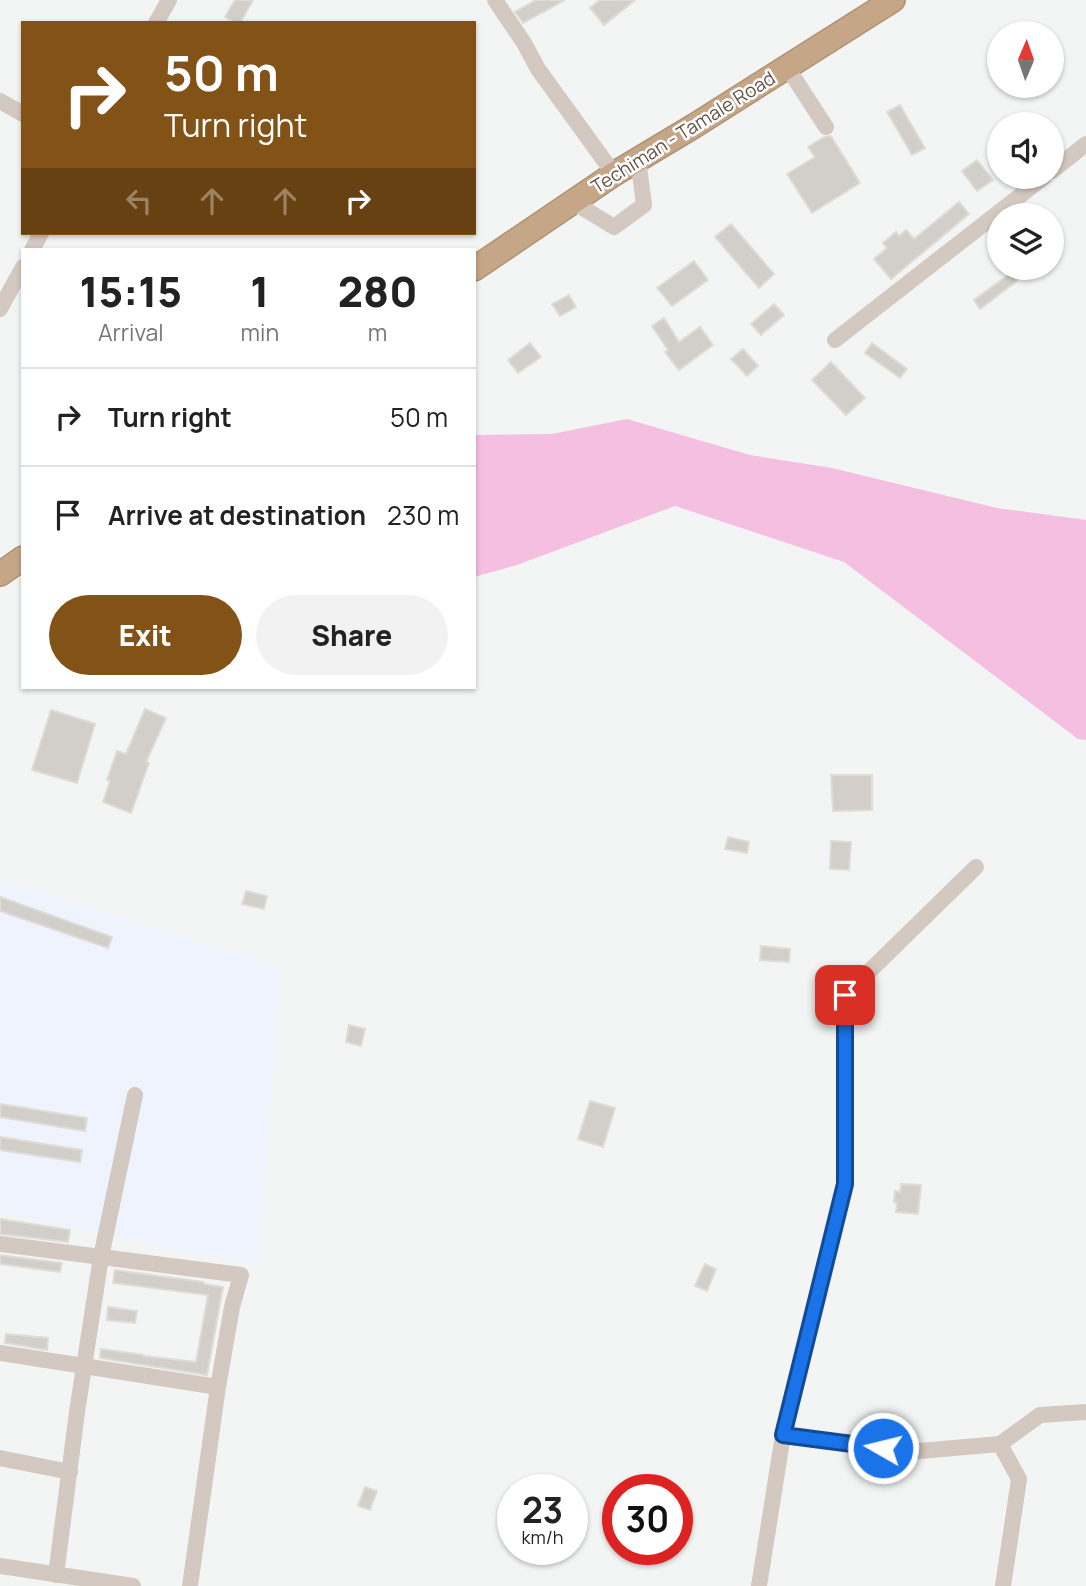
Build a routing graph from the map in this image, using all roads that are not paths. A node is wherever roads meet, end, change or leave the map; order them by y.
1 (169, 0) edge
2 (495, 0) edge
3 (893, 0) edge
4 (157, 21) edge
5 (787, 67) junction
6 (0, 102) edge
7 (21, 113) edge
8 (825, 127) dead end
9 (1086, 144) edge
10 (638, 159) junction
11 (1064, 161) edge
12 (614, 174) junction
13 (1029, 189) edge
14 (573, 202) junction
15 (476, 267) edge
16 (21, 271) edge
17 (0, 309) edge
18 (835, 340) dead end
19 (21, 559) edge
20 (0, 574) edge
21 (976, 866) dead end
22 (135, 1094) dead end
23 (0, 1244) edge
24 (101, 1257) junction
25 (0, 1353) edge
26 (85, 1366) junction
27 (218, 1387) junction
28 (1086, 1412) edge
29 (783, 1435) junction
30 (1000, 1444) junction
31 (0, 1458) edge
32 (70, 1472) junction
33 (0, 1566) edge
34 (56, 1575) junction
35 (133, 1586) edge
36 (190, 1586) edge
37 (759, 1586) edge
38 (1003, 1586) edge

1 - 4 street
2 - 12 street
3 - 5 highway, Techiman - Tamale Road
5 - 8 street
5 - 10 highway, Techiman - Tamale Road
6 - 7 street
9 - 11 street
10 - 12 highway, Techiman - Tamale Road
10 - 14 street
12 - 14 highway, Techiman - Tamale Road
13 - 18 street
14 - 15 highway, Techiman - Tamale Road
16 - 17 street
19 - 20 highway
21 - 29 street
22 - 24 street
23 - 24 street
24 - 26 street
24 - 27 street
25 - 26 street
26 - 27 street
26 - 32 street
27 - 36 street
28 - 30 street
29 - 30 street
29 - 37 street
30 - 38 street
31 - 32 street
32 - 34 street
33 - 34 street
34 - 35 street

